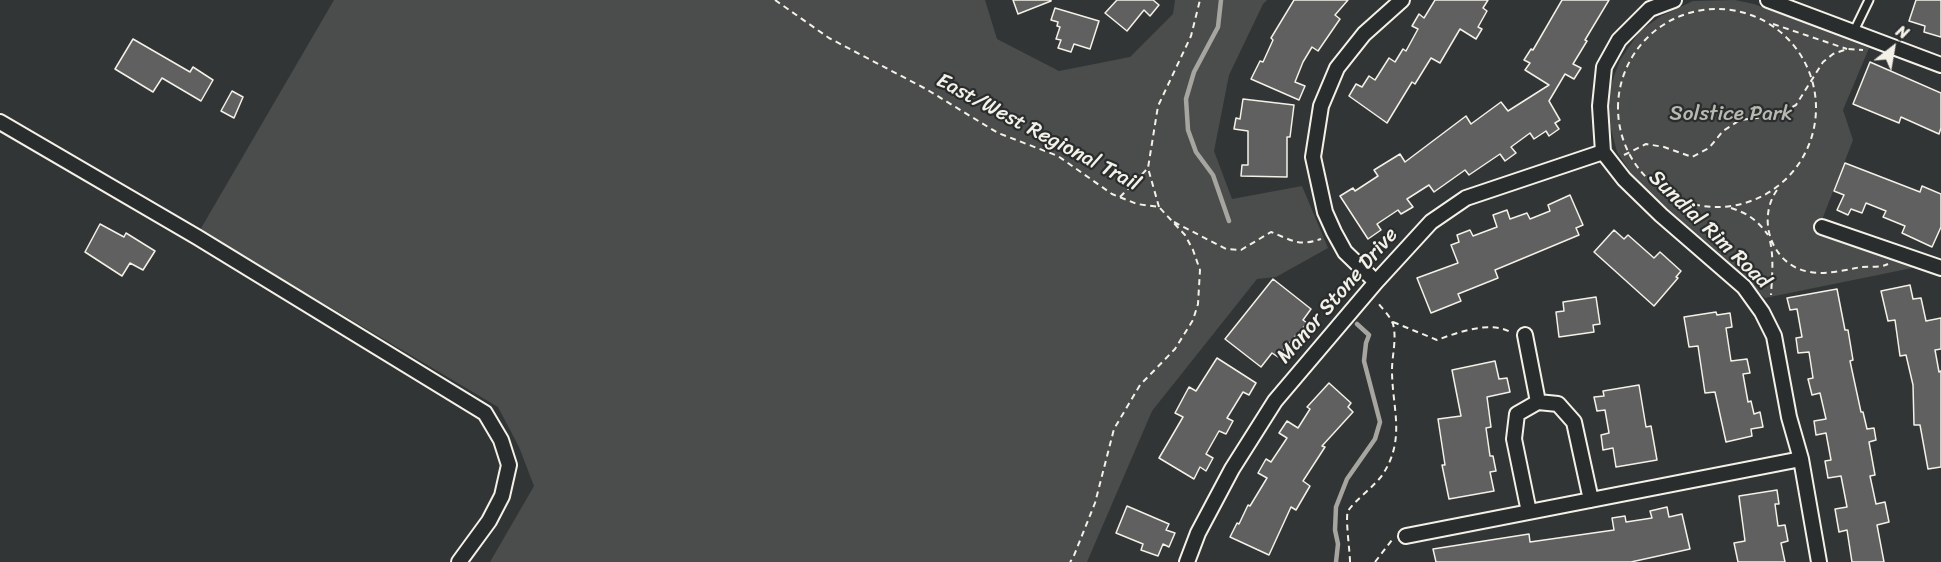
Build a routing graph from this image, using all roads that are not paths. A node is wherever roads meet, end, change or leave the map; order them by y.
1 (1402, 0) edge
2 (1674, 0) edge
3 (1768, 0) edge
4 (1869, 0) edge
5 (1853, 33) junction
6 (1941, 65) edge
7 (0, 122) edge
8 (1607, 157) junction
9 (1822, 227) dead end
10 (1941, 268) edge
11 (1377, 282) junction
12 (1525, 335) road end
13 (1538, 402) junction
14 (1801, 459) junction
15 (1591, 500) junction
16 (1529, 512) junction
17 (1406, 536) road end
18 (459, 562) edge
19 (1187, 562) edge
20 (1819, 562) edge

1 - 11 street
2 - 8 street
3 - 5 street
4 - 5 lane
5 - 6 street
7 - 18 street
8 - 11 street, Manor Stone Drive
8 - 14 street, Sundial Rim Road
9 - 10 street
11 - 19 street, Manor Stone Drive
12 - 13 street
13 - 15 street
13 - 16 street
14 - 15 street
14 - 20 street, Sundial Rim Road
15 - 16 street
16 - 17 street

